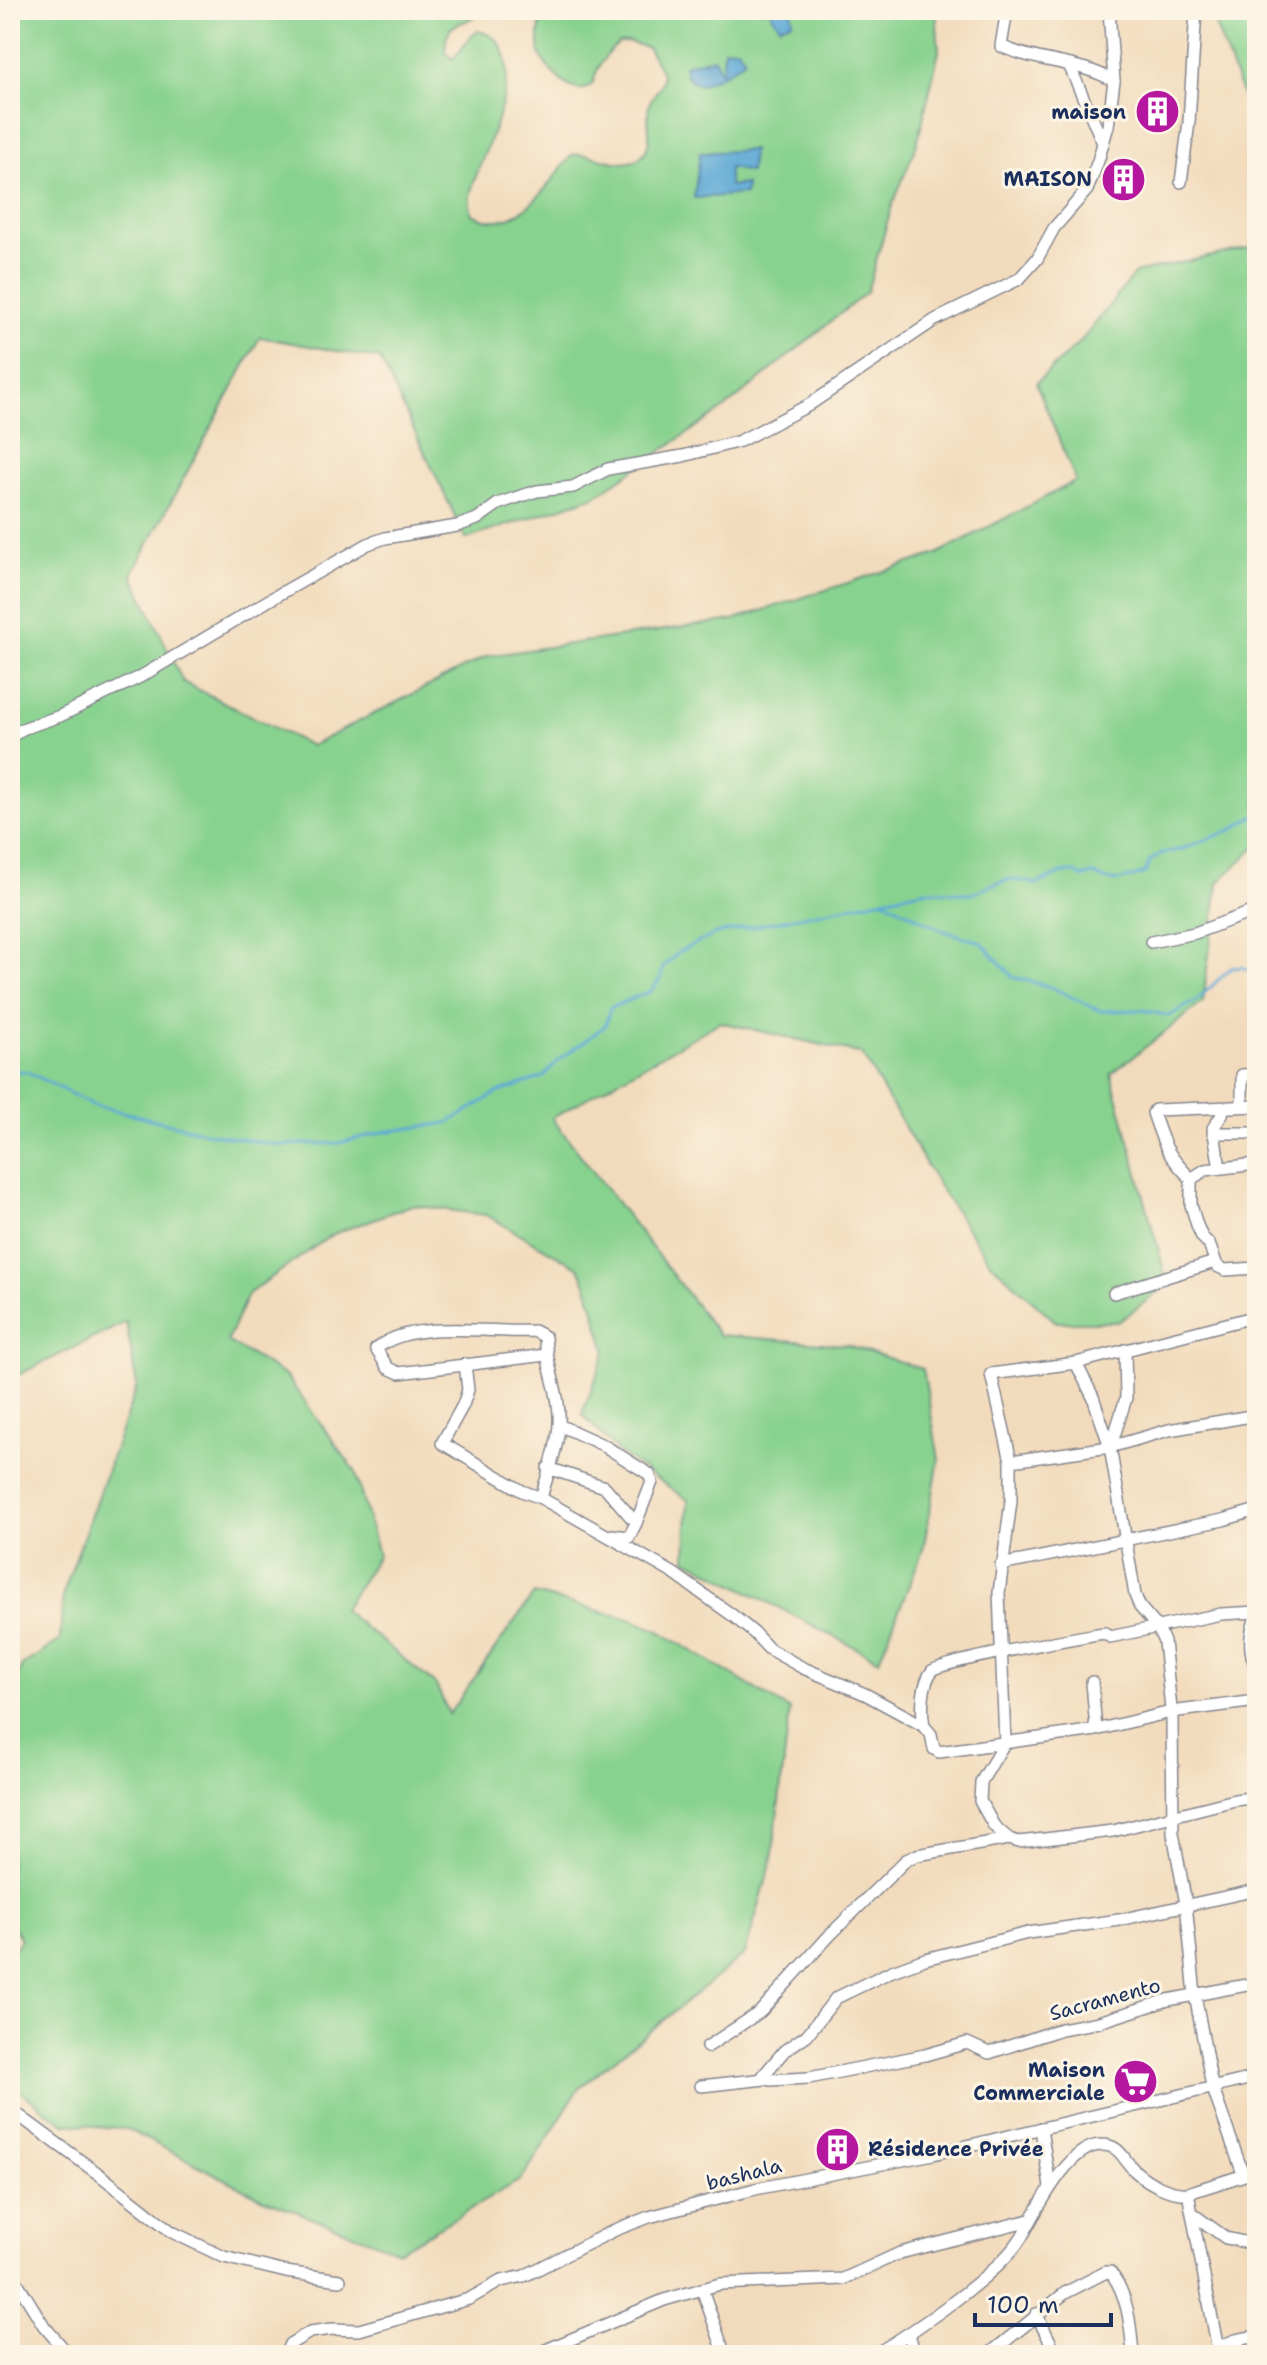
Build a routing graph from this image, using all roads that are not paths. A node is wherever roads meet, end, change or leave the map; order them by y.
1 (1007, 10) edge
2 (1109, 10) edge
3 (1196, 10) edge
4 (1070, 67) junction
5 (1114, 81) junction
6 (1103, 144) junction
7 (1181, 182) dead end
8 (10, 738) edge
9 (1257, 910) edge
10 (1151, 942) dead end
11 (1257, 1074) edge
12 (1242, 1106) junction
13 (1257, 1106) edge
14 (1223, 1108) junction
15 (1213, 1133) junction
16 (1257, 1133) edge
17 (1257, 1164) edge
18 (1220, 1168) junction
19 (1191, 1179) junction
20 (1215, 1262) junction
21 (1257, 1268) edge
22 (1114, 1293) dead end
23 (1257, 1316) edge
24 (1125, 1350) junction
25 (546, 1355) junction
26 (1076, 1363) junction
27 (465, 1364) junction
28 (1256, 1417) edge
29 (559, 1425) junction
30 (1110, 1447) junction
31 (1011, 1461) junction
32 (548, 1468) junction
33 (541, 1498) junction
34 (1257, 1510) edge
35 (636, 1523) junction
36 (607, 1535) junction
37 (1125, 1539) junction
38 (1001, 1565) junction
39 (1257, 1613) edge
40 (1158, 1628) junction
41 (1001, 1654) junction
42 (1257, 1670) edge
43 (1092, 1682) dead end
44 (1257, 1701) edge
45 (1171, 1712) junction
46 (924, 1726) junction
47 (1096, 1730) junction
48 (1005, 1742) junction
49 (1257, 1797) edge
50 (1173, 1817) junction
51 (1009, 1839) junction
52 (1257, 1890) edge
53 (1186, 1904) junction
54 (1257, 1983) edge
55 (1195, 1995) junction
56 (707, 2047) dead end
57 (1257, 2077) edge
58 (765, 2079) junction
59 (701, 2086) dead end
60 (1212, 2086) junction
61 (10, 2109) edge
62 (1041, 2128) junction
63 (1257, 2171) edge
64 (1243, 2174) junction
65 (1050, 2187) junction
66 (1188, 2193) junction
67 (1194, 2215) junction
68 (1030, 2220) junction
69 (1257, 2245) edge
70 (10, 2271) edge
71 (340, 2280) dead end
72 (702, 2289) junction
73 (1036, 2314) junction
74 (909, 2334) junction
75 (1257, 2336) edge
76 (1218, 2351) edge
77 (69, 2355) edge
78 (285, 2355) edge
79 (534, 2355) edge
80 (725, 2355) edge
81 (874, 2355) edge
82 (915, 2355) edge
83 (988, 2355) edge
84 (1057, 2355) edge
85 (1133, 2355) edge

1 - 4 street
2 - 5 street
3 - 7 street
4 - 5 street
4 - 6 street
5 - 6 street
6 - 8 street
9 - 10 street
11 - 12 street
12 - 13 street
12 - 14 street
14 - 15 street
14 - 19 street
15 - 16 street
15 - 18 street
17 - 18 street
18 - 19 street
19 - 20 street
20 - 21 street
20 - 22 street
23 - 24 street
24 - 26 street
24 - 30 street
25 - 27 street
25 - 27 street
25 - 29 street
26 - 30 street
26 - 31 street
27 - 33 street
28 - 30 street
29 - 32 street
29 - 35 street
30 - 31 street
30 - 37 street
31 - 38 street
32 - 33 street
32 - 35 street
33 - 36 street
34 - 37 street
35 - 36 street
36 - 46 street
37 - 38 street
37 - 40 street
38 - 41 street
39 - 40 street
39 - 42 street
40 - 41 street
40 - 45 street
41 - 46 street
41 - 48 street
43 - 47 street
44 - 45 street
45 - 47 street
45 - 50 street
46 - 48 street
47 - 48 street
48 - 51 street
49 - 50 street
50 - 51 street
50 - 53 street
51 - 56 street
52 - 53 street
53 - 55 street
53 - 58 street
54 - 55 street, Sacramento
55 - 58 street, Sacramento
55 - 60 street
57 - 60 street, bashala
58 - 59 street
60 - 62 street, bashala
60 - 64 street
61 - 71 street
62 - 65 street
62 - 78 street, bashala
63 - 64 street
64 - 66 street
65 - 66 street
65 - 68 street
66 - 67 street
67 - 69 street
67 - 76 street
68 - 72 street
68 - 74 street
70 - 77 street
72 - 79 street
72 - 80 street
73 - 83 street
73 - 84 street
73 - 85 street
74 - 81 street
74 - 82 street
75 - 76 street

